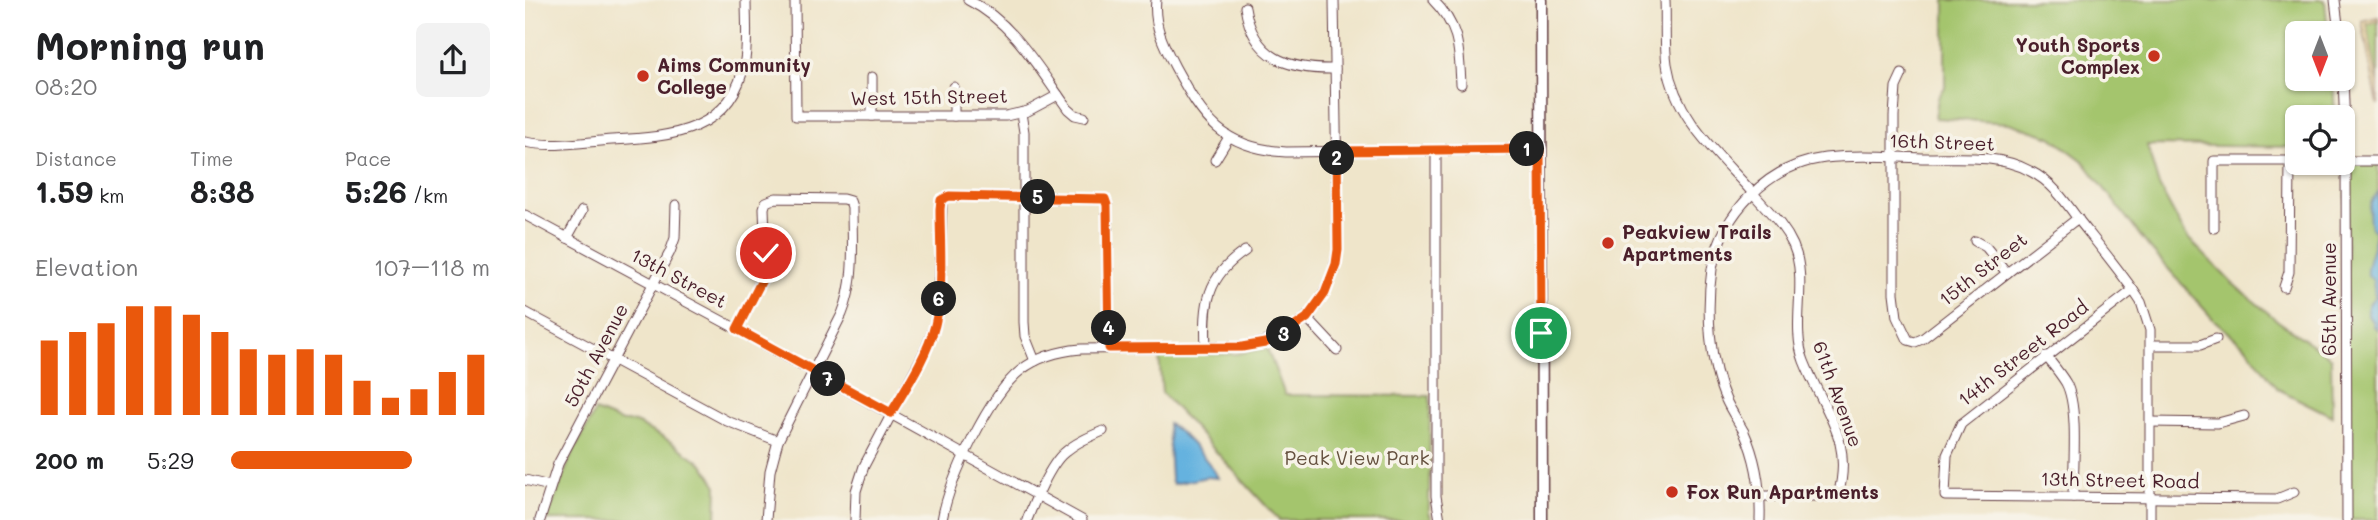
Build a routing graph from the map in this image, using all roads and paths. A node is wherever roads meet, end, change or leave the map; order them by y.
1 (746, 0) edge
2 (795, 0) edge
3 (968, 0) edge
4 (1156, 0) edge
5 (1334, 0) edge
6 (1433, 0) edge
7 (1541, 0) edge
8 (1665, 0) edge
9 (2335, 0) edge
10 (1245, 8) dead end
11 (2338, 21) edge
12 (1335, 69) junction
13 (1902, 74) dead end
14 (872, 77) dead end
15 (1461, 84) dead end
16 (954, 87) dead end
17 (1058, 95) junction
18 (1021, 113) junction
19 (872, 116) junction
20 (954, 116) junction
21 (1084, 117) dead end
22 (1229, 137) junction
23 (525, 142) edge
24 (1540, 149) junction
25 (1436, 150) junction
26 (1337, 151) junction
27 (1894, 158) junction
28 (1215, 160) dead end
29 (2285, 161) edge
30 (2355, 161) edge
31 (2378, 161) edge
32 (2293, 175) edge
33 (2344, 175) edge
34 (1752, 193) junction
35 (1023, 197) junction
36 (676, 205) dead end
37 (582, 211) dead end
38 (525, 215) edge
39 (2078, 218) junction
40 (2214, 228) dead end
41 (567, 238) junction
42 (1975, 242) dead end
43 (1245, 251) dead end
44 (2007, 273) junction
45 (654, 285) junction
46 (2284, 287) dead end
47 (2133, 290) junction
48 (525, 312) edge
49 (1307, 318) junction
50 (737, 329) junction
51 (2216, 339) dead end
52 (2152, 345) junction
53 (1109, 348) junction
54 (1206, 348) junction
55 (1337, 350) dead end
56 (2046, 356) junction
57 (613, 360) junction
58 (1035, 361) junction
59 (813, 371) junction
60 (891, 413) junction
61 (2244, 416) dead end
62 (2151, 422) junction
63 (1103, 432) dead end
64 (778, 440) junction
65 (965, 454) junction
66 (525, 480) edge
67 (550, 486) junction
68 (2294, 492) dead end
69 (1038, 494) junction
70 (1761, 496) junction
71 (1945, 496) joint
72 (2073, 497) junction
73 (2150, 498) junction
74 (540, 520) edge
75 (766, 520) edge
76 (855, 520) edge
77 (942, 520) edge
78 (1027, 520) edge
79 (1082, 520) edge
80 (1440, 520) edge
81 (1542, 520) edge
82 (1760, 520) edge
83 (2150, 520) edge
84 (2347, 520) edge

1 - 23 street
2 - 19 street, West 15th Street
3 - 17 street
4 - 22 street
5 - 12 street
6 - 15 street
7 - 24 main road
8 - 34 street, 61th Avenue
9 - 11 street
10 - 12 street
12 - 26 street
13 - 27 street
14 - 19 street
16 - 20 street
17 - 18 street, West 15th Street
17 - 21 street
18 - 20 street, West 15th Street
18 - 35 street
19 - 20 street, West 15th Street
22 - 26 street
22 - 28 street
24 - 25 street
24 - 81 main road
25 - 26 street
25 - 80 street
26 - 49 street
27 - 34 street, 16th Street
27 - 39 street, 16th Street
27 - 44 street, 15th Street
29 - 40 street
30 - 31 street
32 - 46 street
33 - 84 street, 65th Avenue
34 - 70 street
34 - 70 street, 61th Avenue
35 - 53 street
35 - 58 street
35 - 60 street
36 - 45 street, 50th Avenue
37 - 41 street
38 - 41 street, 13th Street
39 - 44 street, 15th Street
39 - 47 street, 16th Street
41 - 45 street, 13th Street
42 - 44 street
43 - 54 street
45 - 50 street, 13th Street
45 - 57 street, 50th Avenue
47 - 52 street, 16th Street
47 - 56 street, 14th Street Road
48 - 57 street
49 - 54 street
49 - 55 street
50 - 59 street, 13th Street
50 - 59 street
51 - 52 street
52 - 62 street, 16th Street
53 - 54 street
53 - 58 street
56 - 71 street, 14th Street Road
56 - 72 street
57 - 64 street
57 - 67 street, 50th Avenue
58 - 65 street
59 - 60 street, 13th Street
59 - 64 street
60 - 65 street, 13th Street
60 - 76 street
61 - 62 street
62 - 73 street, 16th Street
63 - 69 street
64 - 75 street
65 - 69 street, 13th Street
65 - 77 street
66 - 67 street
67 - 74 street, 50th Avenue
68 - 73 street, 13th Street Road
69 - 78 street
69 - 79 street, 13th Street
70 - 82 street
71 - 72 street, 13th Street Road
72 - 73 street, 13th Street Road
73 - 83 street, 16th Street

